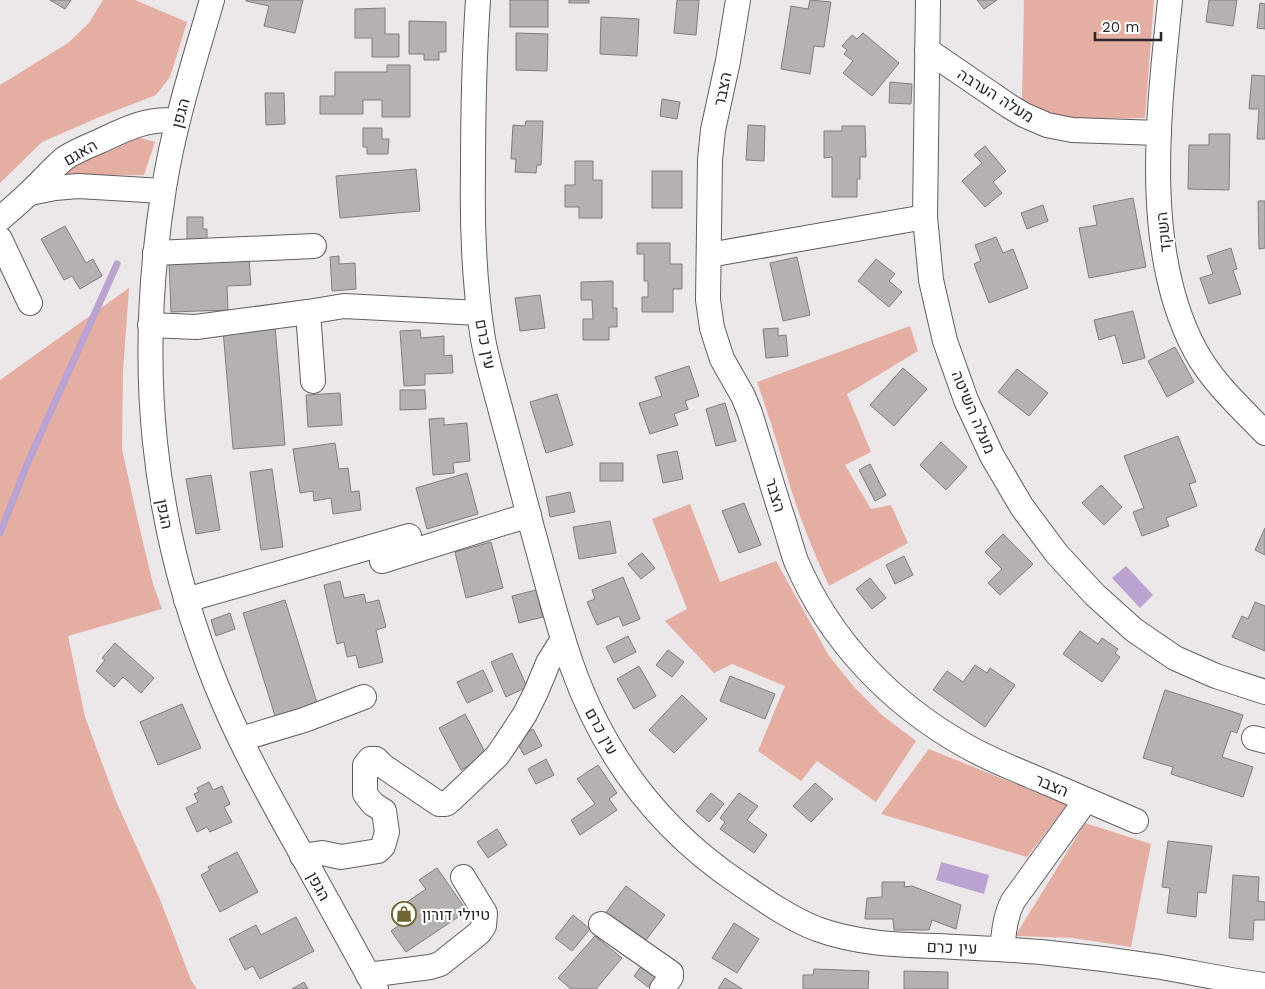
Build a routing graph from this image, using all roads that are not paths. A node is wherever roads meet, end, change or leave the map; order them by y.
1 (212, 0) edge
2 (478, 0) edge
3 (738, 0) edge
4 (928, 0) edge
5 (1170, 0) edge
6 (927, 50) junction
7 (177, 122) junction
8 (1159, 133) junction
9 (163, 192) junction
10 (30, 193) junction
11 (925, 217) junction
12 (0, 219) edge
13 (0, 239) edge
14 (314, 246) dead end
15 (155, 253) junction
16 (709, 254) junction
17 (30, 303) dead end
18 (308, 312) junction
19 (479, 313) junction
20 (150, 324) junction
21 (313, 381) dead end
22 (1265, 433) edge
23 (529, 515) junction
24 (409, 536) dead end
25 (382, 562) dead end
26 (186, 600) junction
27 (563, 639) junction
28 (1265, 692) edge
29 (364, 697) dead end
30 (240, 740) junction
31 (1086, 800) junction
32 (1136, 820) dead end
33 (302, 856) junction
34 (463, 877) dead end
35 (601, 924) dead end
36 (1002, 949) junction
37 (372, 982) edge
38 (1265, 985) edge
39 (662, 989) edge

1 - 7 street, הגפן
2 - 19 street, עין כרם
3 - 16 street, הצבר
4 - 6 street, מעלה השיטה
5 - 8 street, השקד
6 - 8 street, מעלה הערבה
6 - 11 street, מעלה השיטה
7 - 9 street, הגפן
7 - 10 street, האגם
8 - 22 street, השקד
9 - 10 street
9 - 15 street, הגפן
10 - 12 street, האגם
11 - 16 street
11 - 28 street, מעלה השיטה
13 - 17 street
14 - 15 street
15 - 20 street, הגפן
16 - 31 street, הצבר
18 - 19 street
18 - 20 street
18 - 21 street
19 - 23 street, עין כרם
20 - 26 street, הגפן
23 - 25 street
23 - 27 street, עין כרם
24 - 26 street
26 - 30 street, הגפן
27 - 33 street
27 - 36 street, עין כרם
29 - 30 street
30 - 33 street, הגפן
31 - 32 street, הצבר
31 - 36 street
33 - 37 street, הגפן
34 - 37 street
35 - 39 street
36 - 38 street, עין כרם

